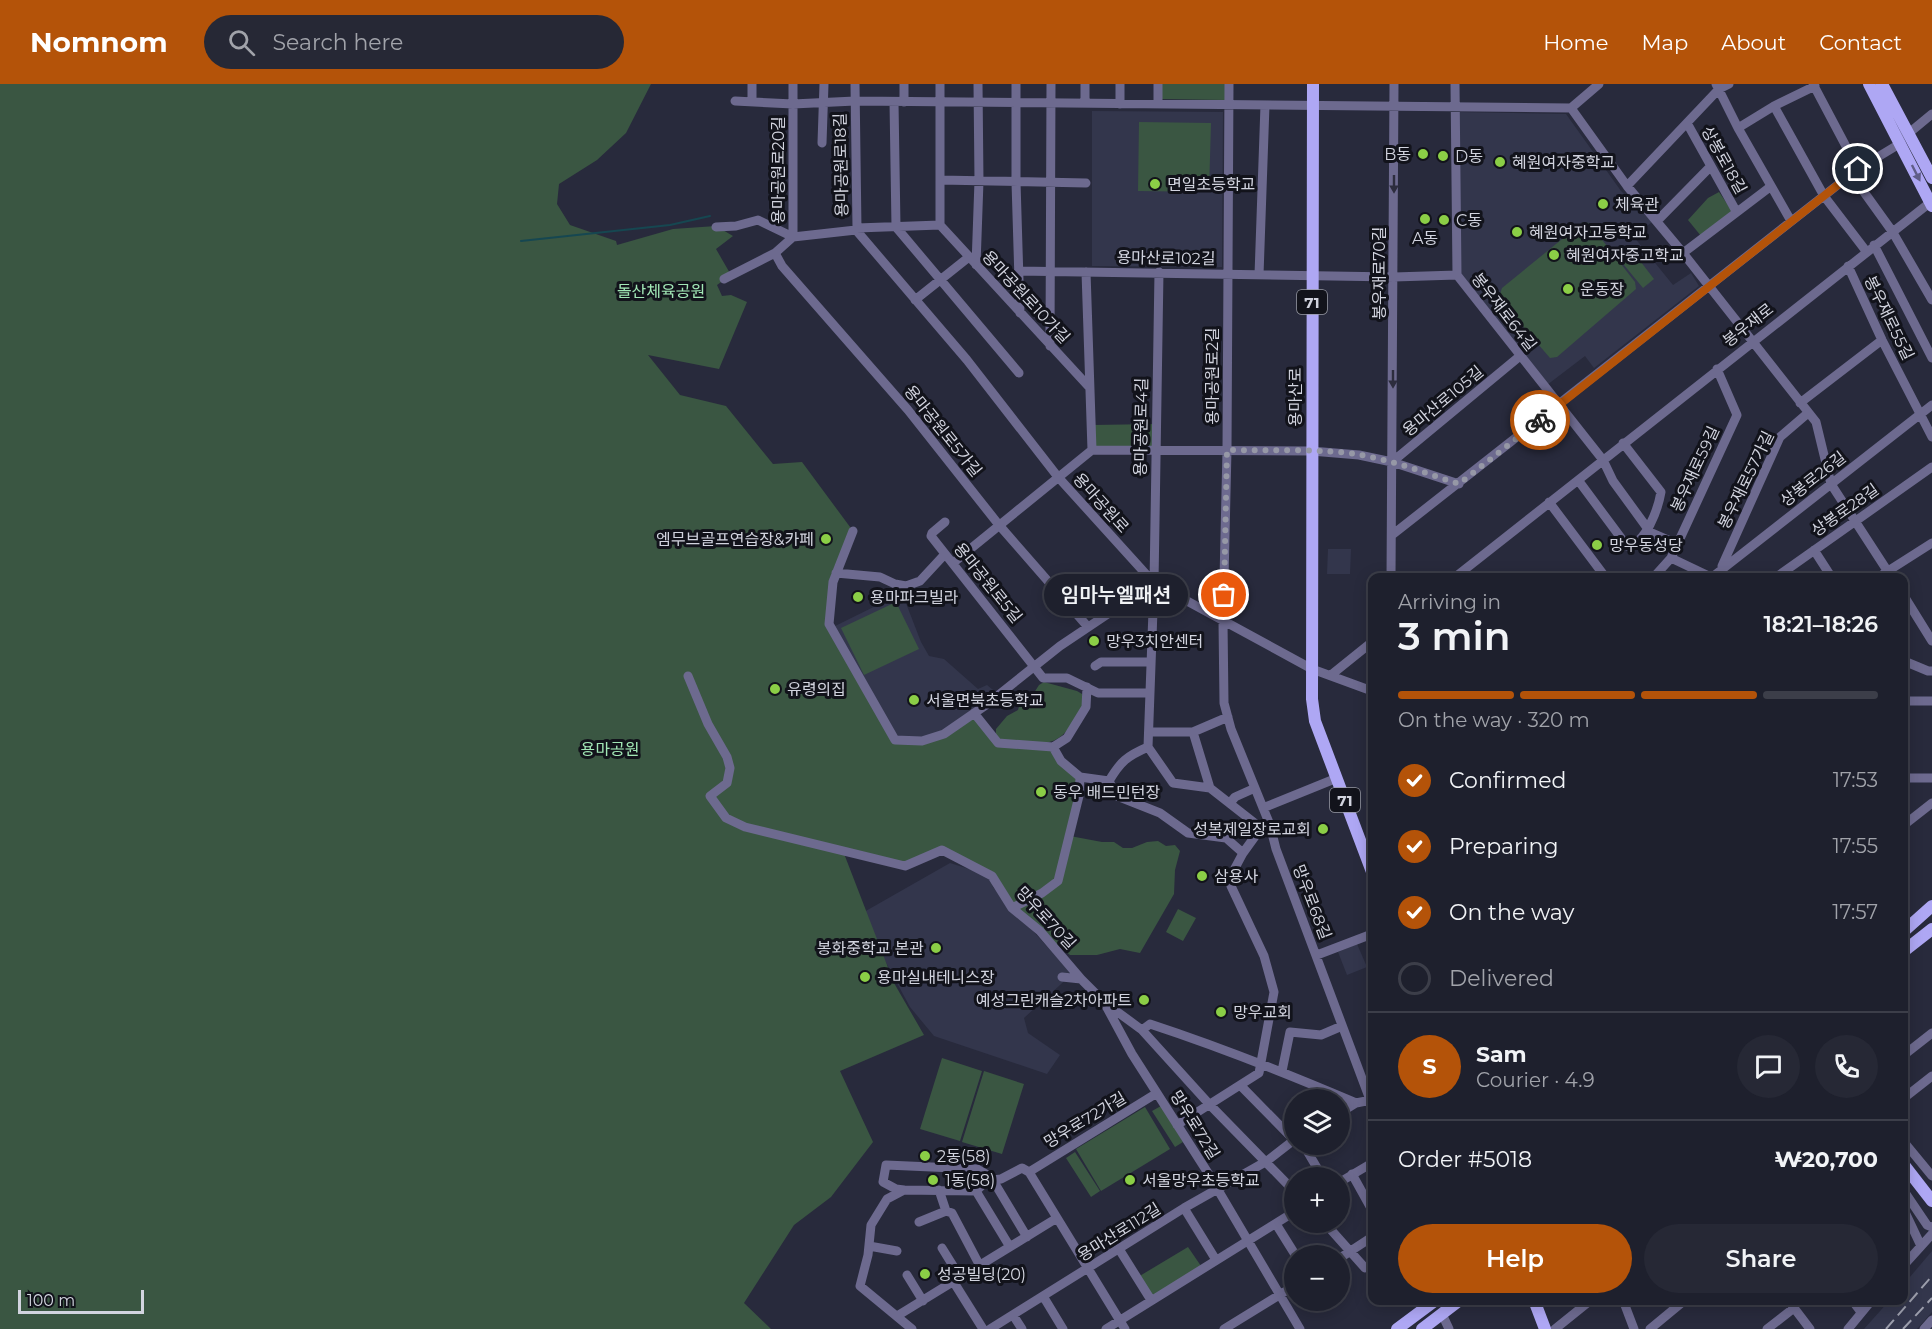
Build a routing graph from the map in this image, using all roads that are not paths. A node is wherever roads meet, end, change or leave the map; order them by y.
1 (752, 84) edge
2 (793, 84) edge
3 (824, 84) edge
4 (855, 84) edge
5 (904, 84) edge
6 (940, 84) edge
7 (978, 84) edge
8 (1016, 84) edge
9 (1051, 84) edge
10 (1085, 84) edge
11 (1120, 84) edge
12 (1158, 84) edge
13 (1229, 84) edge
14 (1314, 84) edge
15 (1394, 84) edge
16 (1455, 84) edge
17 (1599, 84) edge
18 (1729, 84) edge
19 (1869, 84) edge
20 (1882, 84) edge
21 (1814, 85) edge
22 (1718, 87) edge
23 (752, 101) junction
24 (855, 101) junction
25 (735, 102) dead end
26 (824, 102) junction
27 (899, 102) junction
28 (940, 103) junction
29 (978, 103) junction
30 (1016, 103) junction
31 (1050, 103) junction
32 (1085, 103) junction
33 (1158, 103) junction
34 (793, 104) junction
35 (1120, 104) junction
36 (1228, 104) junction
37 (1265, 105) junction
38 (1394, 105) junction
39 (1313, 106) junction
40 (1455, 106) junction
41 (1774, 106) junction
42 (1571, 108) junction
43 (1932, 114) edge
44 (1687, 123) junction
45 (1738, 128) junction
46 (1909, 133) junction
47 (822, 143) dead end
48 (1900, 143) junction
49 (1711, 166) junction
50 (1855, 172) junction
51 (1932, 178) edge
52 (940, 180) junction
53 (979, 181) junction
54 (1016, 182) junction
55 (1052, 183) junction
56 (1086, 183) dead end
57 (1627, 186) junction
58 (1770, 187) junction
59 (1824, 196) junction
60 (1931, 203) edge
61 (1736, 212) junction
62 (1657, 221) junction
63 (1791, 222) junction
64 (940, 225) junction
65 (716, 227) dead end
66 (897, 227) junction
67 (856, 229) junction
68 (1892, 231) junction
69 (793, 237) junction
70 (1870, 248) junction
71 (775, 253) junction
72 (1683, 253) junction
73 (969, 257) junction
74 (976, 265) junction
75 (1848, 266) junction
76 (1018, 271) junction
77 (1051, 272) junction
78 (1086, 272) junction
79 (1159, 272) junction
80 (1227, 274) junction
81 (1259, 274) junction
82 (1457, 275) junction
83 (1312, 276) junction
84 (1394, 277) junction
85 (724, 279) dead end
86 (941, 280) junction
87 (1709, 287) junction
88 (915, 300) junction
89 (1932, 300) edge
90 (1020, 313) junction
91 (1882, 340) junction
92 (1753, 341) junction
93 (1050, 346) junction
94 (1520, 357) junction
95 (1932, 358) edge
96 (1717, 369) junction
97 (1019, 373) dead end
98 (1090, 388) junction
99 (1800, 403) junction
100 (1932, 405) edge
101 (1558, 406) junction
102 (1808, 412) junction
103 (1920, 414) junction
104 (1932, 437) edge
105 (1623, 443) junction
106 (1156, 449) junction
107 (1092, 450) junction
108 (1227, 450) junction
109 (1311, 452) junction
110 (1603, 460) junction
111 (1392, 462) junction
112 (1932, 467) edge
113 (1058, 477) junction
114 (1578, 480) junction
115 (1459, 484) junction
116 (1831, 484) junction
117 (1550, 502) junction
118 (945, 522) dead end
119 (1854, 522) junction
120 (999, 525) junction
121 (1647, 530) junction
122 (853, 531) dead end
123 (1392, 535) junction
124 (1932, 543) edge
125 (1677, 544) junction
126 (1814, 550) junction
127 (945, 554) junction
128 (1671, 558) junction
129 (953, 563) junction
130 (1721, 569) junction
131 (836, 573) junction
132 (1391, 573) edge
133 (1460, 573) edge
134 (1600, 573) edge
135 (1658, 573) edge
136 (1703, 573) edge
137 (1716, 573) edge
138 (1782, 573) edge
139 (1829, 573) edge
140 (1889, 573) edge
141 (1891, 573) edge
142 (1154, 583) junction
143 (1908, 602) edge
144 (1223, 622) junction
145 (1088, 627) junction
146 (1932, 641) edge
147 (1368, 645) edge
148 (1151, 662) junction
149 (1908, 663) edge
150 (1034, 665) junction
151 (1095, 666) dead end
152 (1312, 669) junction
153 (1932, 671) edge
154 (1331, 675) junction
155 (688, 676) dead end
156 (1087, 687) junction
157 (1368, 689) edge
158 (1150, 693) junction
159 (1908, 701) edge
160 (1932, 701) edge
161 (974, 713) junction
162 (1228, 717) junction
163 (1149, 732) junction
164 (1193, 732) junction
165 (1053, 747) junction
166 (1148, 747) junction
167 (1080, 777) junction
168 (1337, 778) junction
169 (1908, 778) edge
170 (1932, 778) edge
171 (1109, 781) junction
172 (1210, 788) junction
173 (1255, 788) junction
174 (1932, 802) edge
175 (1230, 803) junction
176 (1263, 808) junction
177 (1908, 822) edge
178 (1265, 827) junction
179 (1244, 853) junction
180 (1368, 861) edge
181 (1932, 906) edge
182 (1012, 908) junction
183 (1908, 927) edge
184 (1932, 929) edge
185 (1368, 936) edge
186 (1908, 948) edge
187 (1317, 955) junction
188 (1062, 977) dead end
189 (1080, 979) junction
190 (1104, 1002) junction
191 (1342, 1026) junction
192 (1142, 1030) junction
193 (1932, 1033) edge
194 (1908, 1052) edge
195 (1261, 1065) junction
196 (1282, 1071) junction
197 (1932, 1076) edge
198 (1241, 1086) junction
199 (1368, 1092) edge
200 (1158, 1093) junction
201 (1908, 1095) edge
202 (1368, 1102) edge
203 (1356, 1103) junction
204 (1210, 1105) junction
205 (1350, 1107) edge
206 (1178, 1125) junction
207 (1284, 1130) edge
208 (1908, 1147) edge
209 (1284, 1148) edge
210 (1911, 1151) junction
211 (1267, 1161) junction
212 (1368, 1165) edge
213 (1932, 1167) edge
214 (1908, 1170) edge
215 (1029, 1172) junction
216 (1208, 1173) junction
217 (1352, 1174) joint
218 (1932, 1176) edge
219 (992, 1178) junction
220 (1199, 1179) dead end
221 (1284, 1180) edge
222 (904, 1190) junction
223 (939, 1190) junction
224 (1217, 1190) junction
225 (976, 1191) junction
226 (1908, 1197) edge
227 (1932, 1201) edge
228 (1368, 1203) edge
229 (1184, 1208) junction
230 (946, 1211) junction
231 (1057, 1218) junction
232 (1908, 1218) edge
233 (1284, 1219) edge
234 (919, 1222) dead end
235 (1276, 1224) junction
236 (1932, 1227) edge
237 (1334, 1233) edge
238 (1932, 1234) edge
239 (1027, 1237) junction
240 (1248, 1241) junction
241 (1368, 1242) edge
242 (1289, 1245) edge
243 (869, 1246) junction
244 (1921, 1246) junction
245 (1010, 1247) junction
246 (942, 1248) dead end
247 (1119, 1249) junction
248 (897, 1251) dead end
249 (1351, 1251) junction
250 (1091, 1255) dead end
251 (1216, 1260) junction
252 (1908, 1261) edge
253 (980, 1266) junction
254 (1365, 1268) dead end
255 (1087, 1269) junction
256 (907, 1275) dead end
257 (957, 1279) junction
258 (1284, 1292) edge
259 (1279, 1295) junction
260 (1043, 1296) junction
261 (923, 1300) junction
262 (1150, 1300) junction
263 (1429, 1305) edge
264 (1454, 1305) edge
265 (1536, 1305) edge
266 (1585, 1305) edge
267 (1625, 1305) edge
268 (1679, 1305) edge
269 (1790, 1305) edge
270 (1792, 1305) edge
271 (1856, 1305) edge
272 (1867, 1305) edge
273 (1861, 1312) junction
274 (1442, 1314) junction
275 (1013, 1315) junction
276 (897, 1316) junction
277 (1932, 1320) edge
278 (1122, 1325) edge
279 (912, 1329) edge
280 (982, 1329) edge
281 (990, 1329) edge
282 (1022, 1329) edge
283 (1063, 1329) edge
284 (1106, 1329) edge
285 (1224, 1329) edge
286 (1300, 1329) edge
287 (1397, 1329) edge
288 (1422, 1329) edge
289 (1449, 1329) edge
290 (1545, 1329) edge
291 (1555, 1329) edge
292 (1634, 1329) edge
293 (1650, 1329) edge
294 (1767, 1329) edge
295 (1810, 1329) edge
296 (1848, 1329) edge
297 (1924, 1329) edge

1 - 23 street
2 - 34 street, 용마공원로20길
3 - 26 street
4 - 24 street, 용마공원로18길
5 - 27 street
6 - 28 street
7 - 29 street
8 - 30 street
9 - 31 street
10 - 32 street
11 - 35 street
12 - 33 street
13 - 36 street, 용마공원로2길
14 - 39 main road, 용마산로 / 71
15 - 38 street, 봉우재로70길
16 - 40 street, 봉우재로64길
17 - 42 street
18 - 22 street, 상봉로18길
19 - 48 main road
20 - 46 main road
21 - 41 street
21 - 50 street
22 - 44 street, 상봉로18길
22 - 45 street
23 - 25 street
23 - 34 street
24 - 26 street
24 - 27 street
24 - 67 street, 용마공원로18길
26 - 34 street
26 - 47 street
27 - 28 street
27 - 66 street
28 - 29 street
28 - 52 street
29 - 30 street
29 - 53 street
30 - 31 street
30 - 54 street
31 - 32 street
31 - 55 street
32 - 35 street
33 - 35 street
33 - 36 street
34 - 69 street, 용마공원로20길
36 - 37 street
36 - 80 street, 용마공원로2길
37 - 39 street
37 - 81 street
38 - 39 street
38 - 40 street
38 -> 84 street, 봉우재로70길
39 - 83 main road, 용마산로 / 71
40 - 42 street
40 - 82 street, 봉우재로64길
41 - 45 street
41 - 59 street
42 - 57 street
43 - 46 street
44 - 49 street, 상봉로18길
44 - 57 street, 상봉로18길
45 - 58 street
46 - 51 main road
48 - 50 street
48 -> 60 main road
49 - 61 street, 상봉로18길
49 - 62 street
50 - 59 street
50 - 68 street
52 - 53 street
52 - 64 street
53 - 54 street
53 - 74 street
54 - 55 street
54 - 76 street
55 - 56 street
55 - 77 street
57 - 62 street
58 - 61 street
58 - 63 street
59 - 63 street
59 - 70 street
60 - 68 street, 봉우재로
61 - 72 street
62 - 72 street
63 - 87 street
64 - 66 street
64 - 73 street, 용마공원로10가길
65 - 69 street
66 - 67 street
66 - 86 street
67 - 69 street
67 - 88 street, 용마공원로
68 - 70 street, 봉우재로
68 - 89 street
69 - 71 street
70 - 75 street, 봉우재로
70 - 95 street
71 - 85 street
71 - 120 street, 용마공원로5가길
72 - 87 street
73 - 74 street, 용마공원로10가길
73 - 86 street
74 - 90 street, 용마공원로10가길
75 - 91 street, 봉우재로55길
75 - 92 street, 봉우재로
76 - 77 street, 용마산로102길
76 - 90 street
77 - 78 street, 용마산로102길
77 - 93 street
78 - 79 street, 용마산로102길
78 - 98 street
79 - 80 street, 용마산로102길
79 - 106 street, 용마공원로4길
80 - 81 street, 용마산로102길
80 - 108 street, 용마공원로2길
81 - 83 street, 용마산로102길
82 - 84 street, 용마산로102길
82 - 94 street, 봉우재로64길
83 - 84 street, 용마산로102길
83 - 109 main road, 용마산로 / 71
84 -> 111 street, 봉우재로70길
86 - 88 street
86 - 97 street
87 - 92 street
87 - 101 street
88 - 113 street, 용마공원로
90 - 93 street, 용마공원로10가길
91 - 99 street
91 - 103 street, 봉우재로55길
92 - 96 street, 봉우재로
92 - 99 street
93 - 98 street, 용마공원로10가길
94 - 101 street, 봉우재로64길
94 - 111 street, 용마산로105길
96 - 105 street, 봉우재로
96 - 125 street, 봉우재로59길
98 - 107 street
99 - 102 street
100 - 103 street, 상봉로26길
101 - 110 street, 봉우재로64길
101 - 115 street
102 - 116 street
102 - 130 street, 봉우재로57가길
103 - 104 street, 봉우재로55길
103 - 116 street, 상봉로26길
105 - 110 street, 봉우재로
105 - 121 street
106 - 107 street
106 - 108 street
106 - 142 street, 용마공원로4길
107 - 113 street
108 - 109 street
108 - 144 street, 용마공원로2길
109 - 111 street
109 - 152 main road, 용마산로 / 71
110 - 114 street, 봉우재로
110 - 121 street, 봉우재로64길
111 - 115 street
111 - 123 street, 봉우재로70길
112 - 119 street, 상봉로28길
113 - 120 street
113 - 142 street, 용마공원로
114 - 117 street, 봉우재로
114 - 121 street
115 - 123 street
116 - 119 street
116 - 130 street, 상봉로26길
117 - 133 street, 봉우재로
117 - 134 street
118 - 127 street, 용마공원로5길
119 - 126 street, 상봉로28길
119 - 140 street
120 - 129 street
120 - 145 street, 용마공원로5가길
121 - 125 street
122 - 131 street
123 - 132 street, 봉우재로70길
124 - 141 street
125 - 128 street, 봉우재로59길
126 - 138 street, 상봉로28길
126 - 139 street
127 - 129 street, 용마공원로5길
127 - 131 street
128 - 135 street, 봉우재로59길
128 - 136 street, 상봉로26길
129 - 150 street, 용마공원로5길
130 - 137 street, 상봉로26길
131 - 161 street
142 - 144 street, 용마공원로
142 - 145 street
142 - 148 street, 용마공원로4길
143 - 146 street
144 - 152 street, 용마공원로
144 - 162 street, 망우로68길
145 - 150 street
147 - 154 street
148 - 151 street
148 - 158 street, 용마공원로4길
149 - 153 street
150 - 156 street
150 - 161 street
152 - 154 street
152 - 168 main road, 용마산로 / 71
154 - 157 street
155 - 182 street, 망우로70길
156 - 158 street
156 - 165 street
158 - 163 street, 용마공원로4길
159 - 160 street
161 - 165 street
162 - 164 street
162 - 173 street, 망우로68길
163 - 164 street
163 - 166 street, 용마공원로4길
164 - 172 street
165 - 167 street
166 - 171 street
166 - 172 street
167 - 171 street
167 - 182 street
168 - 176 street
168 - 180 main road, 용마산로 / 71
169 - 170 street
171 - 179 street
172 - 175 street
173 - 175 street
173 - 176 street, 망우로68길
174 - 177 street
175 - 178 street
176 - 178 street, 망우로68길
178 - 179 street
178 - 187 street, 망우로68길
179 - 195 street
181 - 183 main road
182 - 189 street, 망우로70길
184 - 186 main road
185 - 187 street
187 - 191 street, 망우로68길
188 - 189 street
189 - 190 street, 망우로70길
190 - 192 street, 망우로70길
190 - 200 street, 망우로72길
191 - 196 street
191 - 199 street, 망우로68길
192 - 195 street
192 - 204 street, 망우로70길
193 - 194 street
195 - 196 street
195 - 198 street
196 - 203 street
197 - 201 street
198 - 204 street
198 - 207 street, 용마산로112길
200 - 206 street, 망우로72길
200 - 215 street, 망우로72가길
202 - 203 street
203 - 205 street
204 - 206 street
204 - 211 street, 망우로70길
206 - 216 street, 망우로72길
208 - 210 street
209 - 211 street, 용마산로112길
210 - 213 street
210 - 218 street
211 - 221 street, 망우로70길
211 - 224 street, 용마산로112길
212 - 217 street
214 - 227 main road
215 - 219 street, 망우로72가길
215 - 231 street
216 - 220 street
216 - 224 street, 망우로72길
217 - 228 street
219 - 222 street
219 - 225 street
219 - 239 street
222 - 223 street
222 - 243 street
223 - 225 street
223 - 230 street
224 - 229 street, 용마산로112길
224 - 240 street, 망우로72길
225 - 245 street
226 - 236 street
229 - 247 street, 용마산로112길
229 - 251 street
230 - 234 street
230 - 253 street
231 - 239 street
231 - 255 street
232 - 244 street
233 - 235 street
235 - 240 street
235 - 242 street
237 - 249 street
238 - 244 street
239 - 245 street
240 - 251 street
240 - 259 street, 망우로72길
241 - 249 street
243 - 248 street
243 - 276 street
244 - 252 street
245 - 253 street
246 - 257 street
247 - 255 street, 용마산로112길
247 - 262 street
249 - 254 street
250 - 255 street
251 - 262 street
253 - 257 street
255 - 260 street, 용마산로112길
255 - 278 street
256 - 261 street
257 - 261 street
257 - 280 street
258 - 259 street
259 - 285 street
259 - 286 street, 망우로72길
260 - 275 street, 용마산로112길
260 - 283 street
261 - 276 street
262 - 278 street
263 - 287 main road
264 - 274 main road
265 - 290 main road
266 - 291 street
267 - 292 street
268 - 293 street
269 - 294 street
270 - 295 street
271 - 273 street
272 - 273 street
273 - 296 street
274 - 288 main road
274 - 289 street
275 - 281 street, 용마산로112길
275 - 282 street
276 - 279 street
277 - 297 street
278 - 284 street

